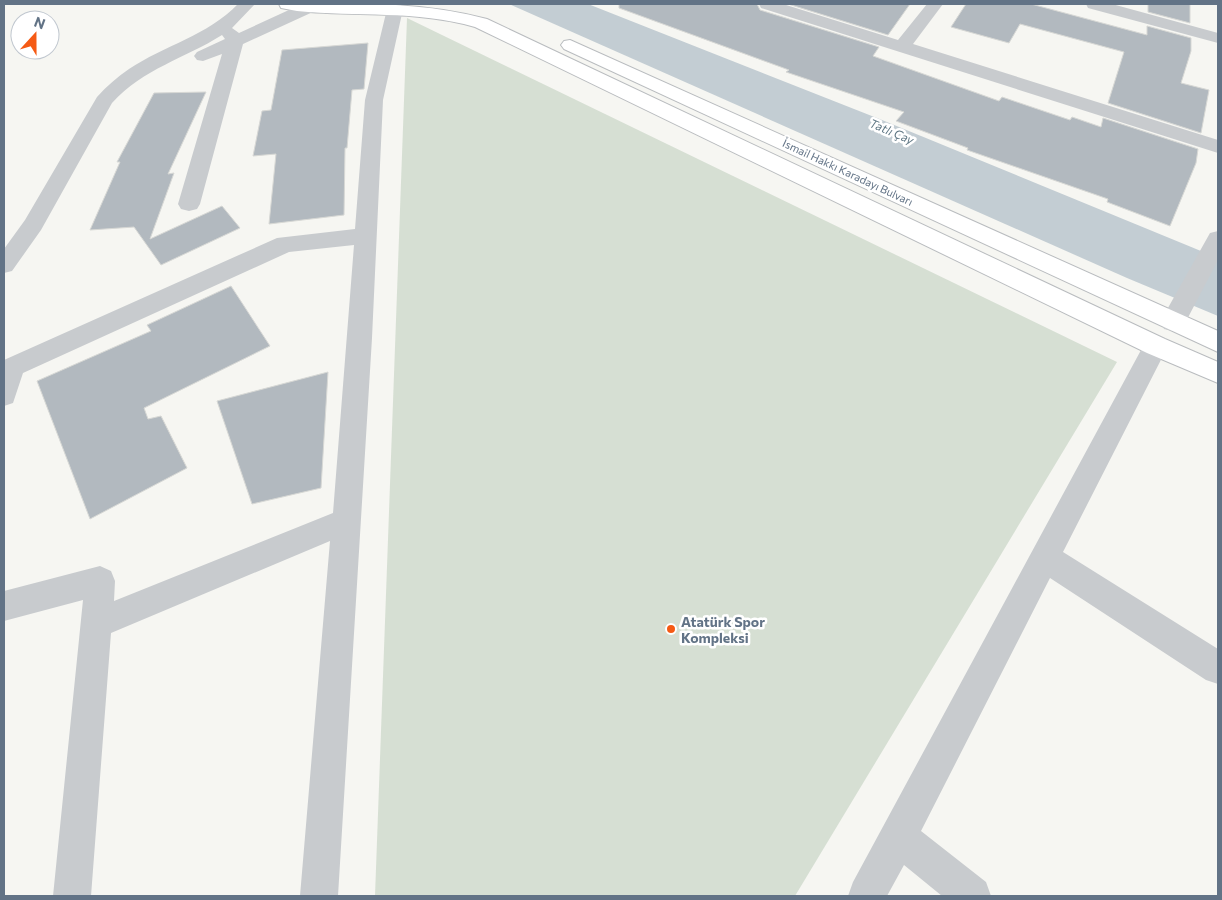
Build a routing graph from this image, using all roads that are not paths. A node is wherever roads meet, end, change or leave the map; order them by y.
1 (247, 4) edge
2 (287, 4) edge
3 (336, 4) edge
4 (477, 4) edge
5 (767, 4) edge
6 (935, 4) edge
7 (1094, 4) edge
8 (309, 7) junction
9 (395, 9) junction
10 (229, 33) junction
11 (1218, 38) edge
12 (903, 45) junction
13 (1218, 147) edge
14 (189, 204) dead end
15 (366, 236) junction
16 (1215, 246) edge
17 (4, 265) edge
18 (1170, 326) junction
19 (1218, 342) edge
20 (1218, 373) edge
21 (4, 395) edge
22 (346, 520) junction
23 (1044, 557) junction
24 (4, 606) edge
25 (96, 624) junction
26 (1218, 668) edge
27 (898, 837) junction
28 (72, 896) edge
29 (319, 896) edge
30 (867, 896) edge
31 (972, 896) edge

1 - 10 street
2 - 8 highway
3 - 8 highway
4 - 18 highway, İsmail Hakkı Karadayı Bulvarı
5 - 12 street
6 - 12 street
7 - 11 street
8 - 9 highway
8 - 10 street
9 - 15 street
9 - 18 highway
10 - 14 street
10 - 17 street
12 - 13 street
15 - 21 street
15 - 22 street
16 - 18 street
18 - 19 highway, İsmail Hakkı Karadayı Bulvarı
18 - 20 highway
18 - 23 street
22 - 25 street
22 - 29 street
23 - 26 street
23 - 27 street
24 - 25 street
25 - 28 street
27 - 30 street
27 - 31 street

